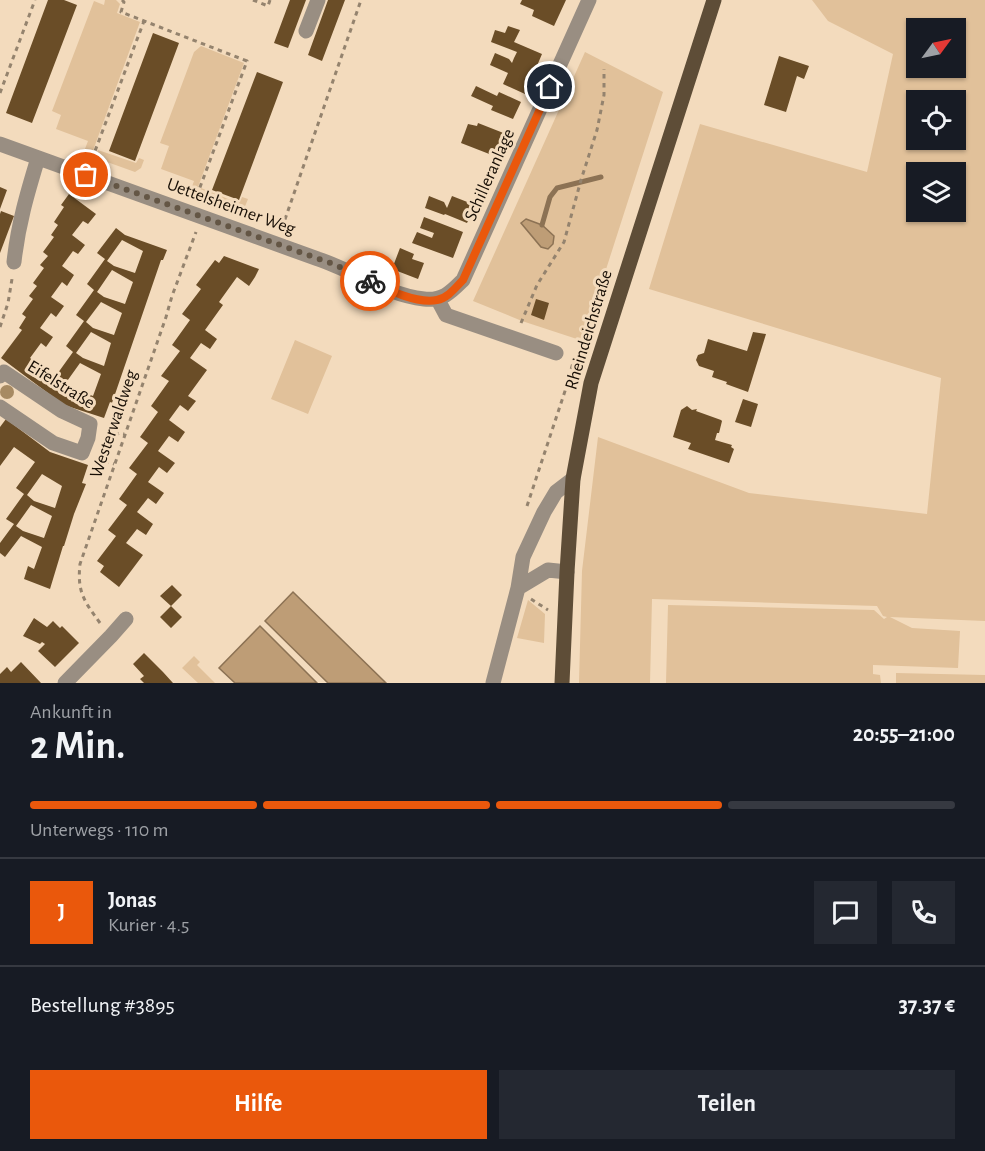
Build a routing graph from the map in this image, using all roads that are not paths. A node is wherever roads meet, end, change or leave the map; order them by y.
1 (318, 0) edge
2 (589, 0) edge
3 (714, 0) edge
4 (306, 31) dead end
5 (0, 144) edge
6 (38, 158) junction
7 (15, 262) road end
8 (443, 297) junction
9 (556, 353) road end
10 (0, 376) edge
11 (0, 407) edge
12 (573, 478) junction
13 (567, 572) junction
14 (518, 588) junction
15 (126, 619) dead end
16 (65, 683) edge
17 (493, 683) edge
18 (562, 683) edge

1 - 4 street
2 - 8 street, Schilleranlage
3 - 12 main road, Rheindeichstraße
5 - 6 street, Uettelsheimer Weg
6 - 7 street
6 - 8 street, Uettelsheimer Weg
8 - 9 street
10 - 11 street, Eifelstraße
12 - 13 main road, Rheindeichstraße
12 - 14 street
13 - 14 street
13 - 18 main road, Rheindeichstraße
14 - 17 street
15 - 16 street

